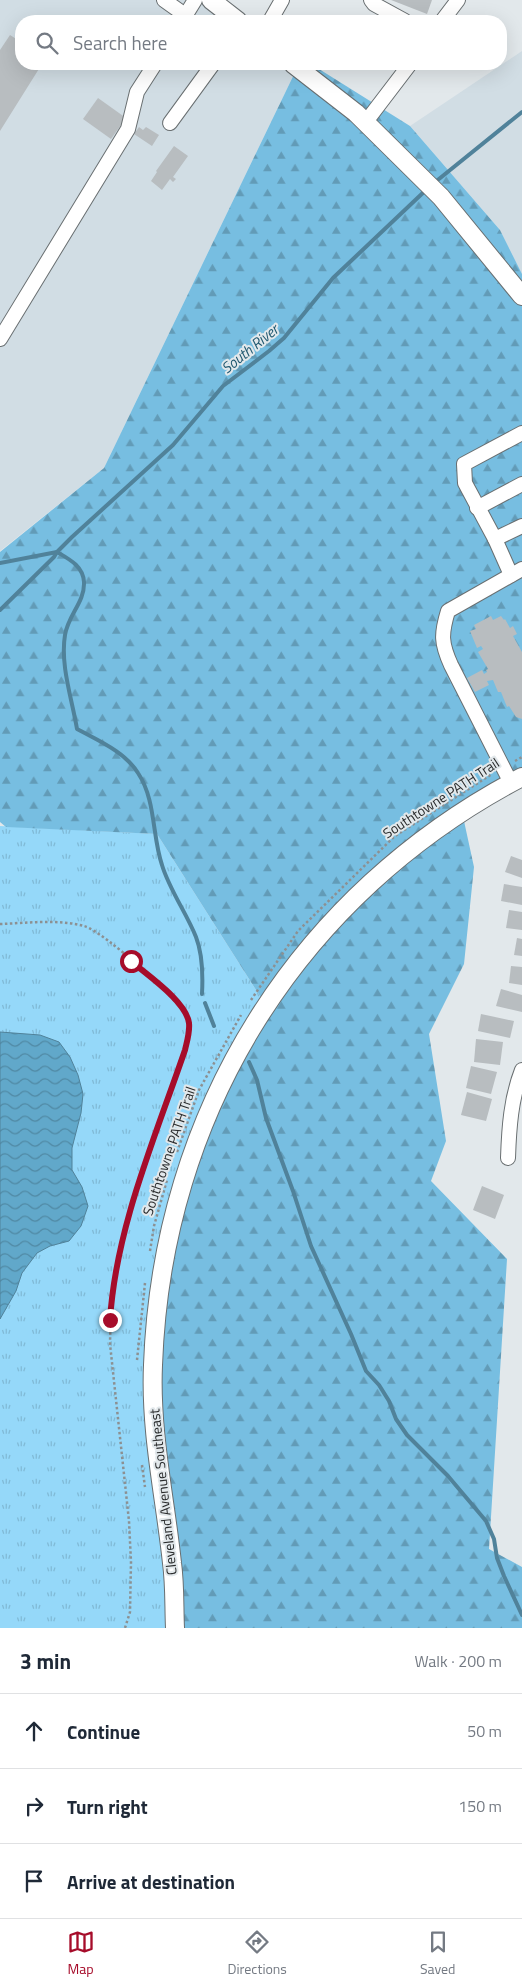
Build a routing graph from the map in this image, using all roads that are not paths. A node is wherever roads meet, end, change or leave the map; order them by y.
1 (164, 0) edge
2 (195, 0) edge
3 (211, 0) edge
4 (282, 0) edge
5 (371, 0) edge
6 (458, 0) edge
7 (181, 15) edge
8 (186, 15) edge
9 (230, 15) edge
10 (273, 15) edge
11 (394, 15) edge
12 (447, 15) edge
13 (151, 70) edge
14 (209, 70) edge
15 (300, 70) edge
16 (406, 70) edge
17 (170, 123) dead end
18 (366, 123) junction
19 (522, 296) edge
20 (0, 339) edge
21 (522, 433) edge
22 (522, 484) edge
23 (477, 508) junction
24 (522, 526) edge
25 (495, 539) junction
26 (517, 572) edge
27 (512, 776) edge
28 (522, 1070) edge
29 (508, 1158) dead end
30 (175, 1628) edge

1 - 7 street
2 - 8 street
3 - 9 main road
4 - 10 street
5 - 11 street
6 - 12 street
13 - 20 street
14 - 17 street
15 - 18 main road
16 - 18 street
18 - 19 main road
21 - 23 street
22 - 23 street
23 - 25 street
24 - 25 street
25 - 26 street
26 - 27 street
27 - 30 main road, Cleveland Avenue Southeast
28 - 29 street

